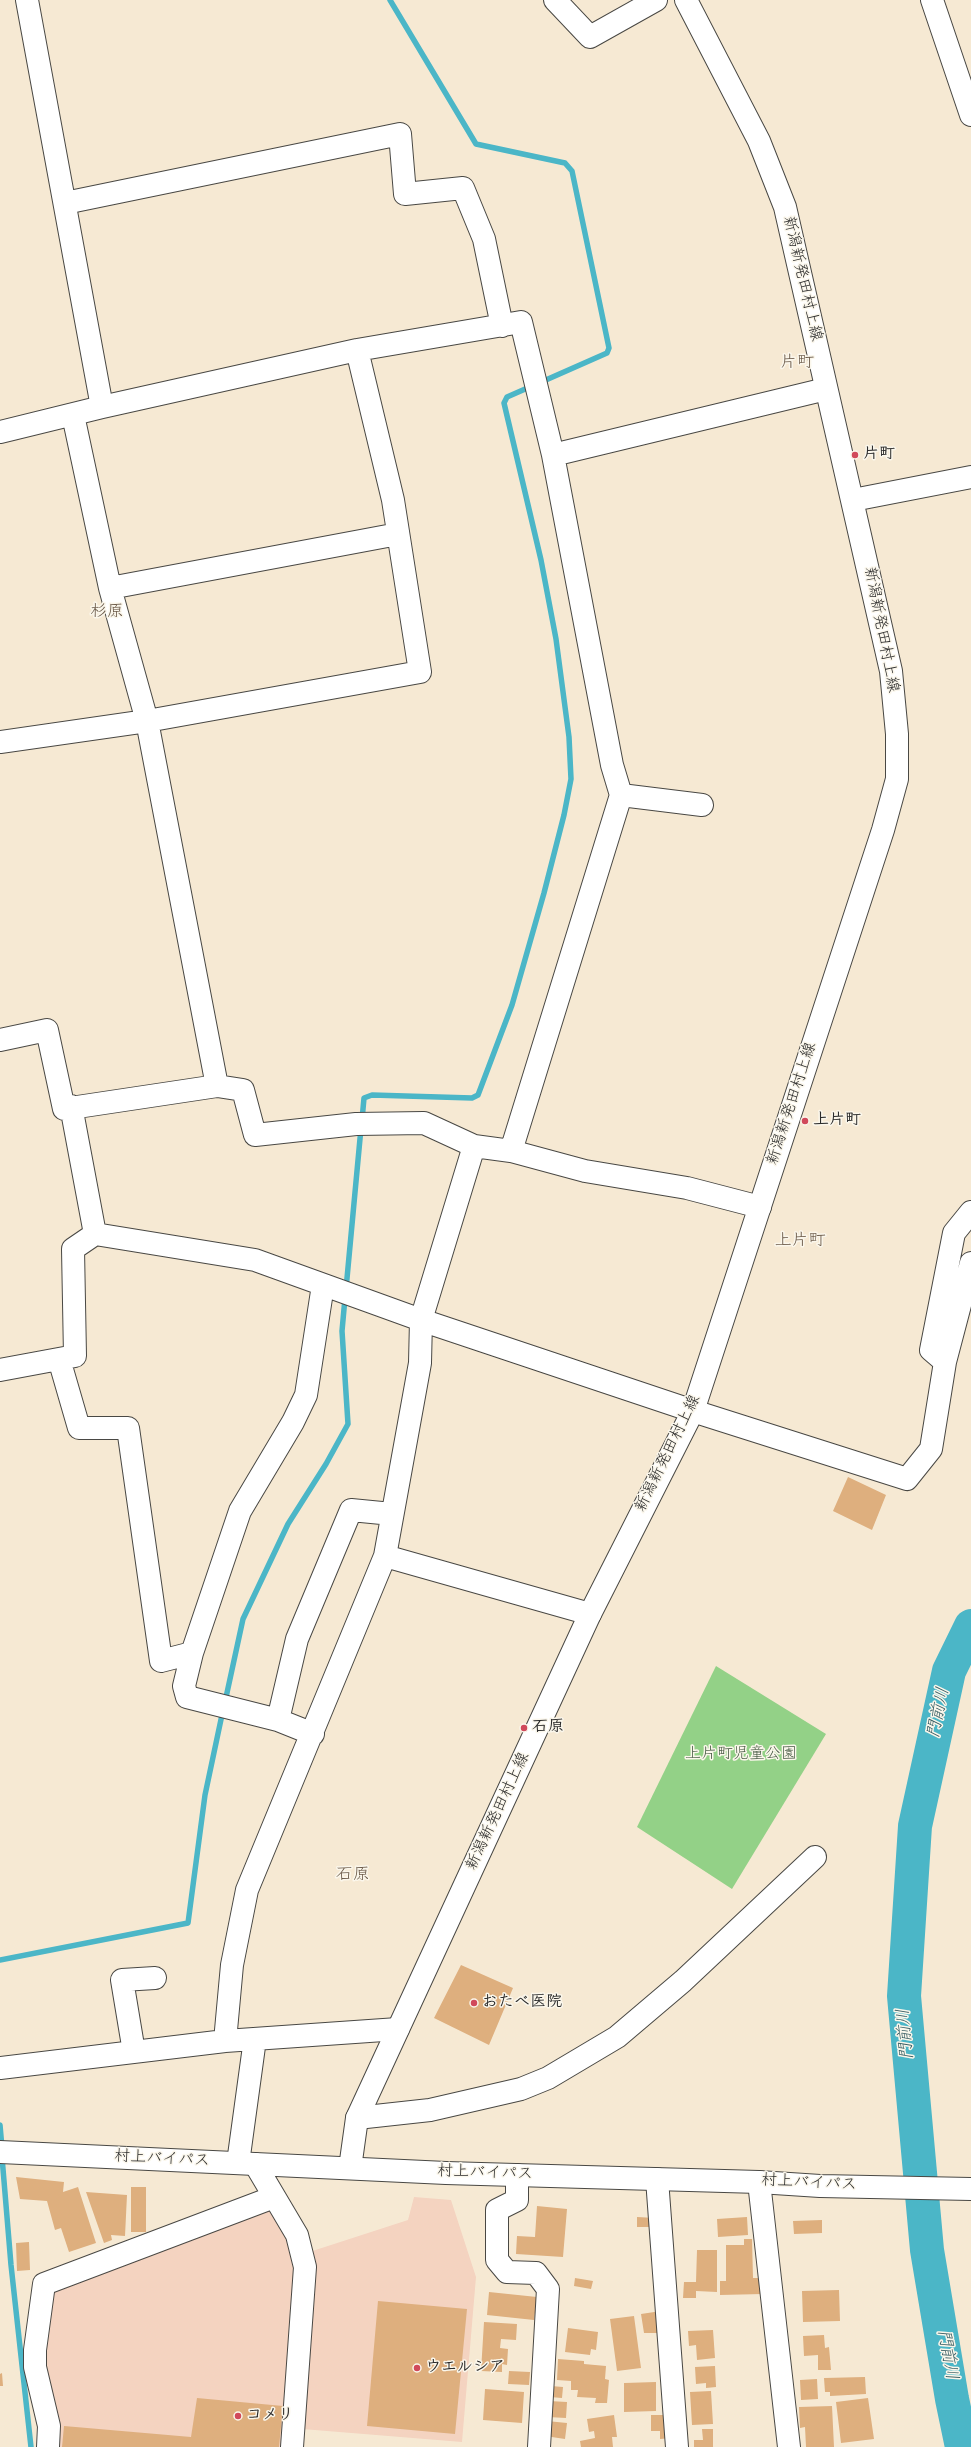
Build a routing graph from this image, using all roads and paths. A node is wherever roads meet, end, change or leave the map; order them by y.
1 (27, 0) edge
2 (555, 0) edge
3 (656, 0) edge
4 (686, 0) edge
5 (932, 0) edge
6 (971, 116) edge
7 (65, 203) junction
8 (502, 326) junction
9 (357, 350) junction
10 (826, 389) junction
11 (102, 407) junction
12 (73, 415) junction
13 (0, 432) edge
14 (553, 455) junction
15 (971, 477) edge
16 (853, 500) junction
17 (398, 534) junction
18 (110, 588) junction
19 (147, 721) junction
20 (0, 742) edge
21 (621, 795) junction
22 (702, 805) dead end
23 (0, 1040) edge
24 (217, 1086) junction
25 (71, 1106) junction
26 (474, 1146) junction
27 (511, 1151) junction
28 (760, 1207) junction
29 (971, 1212) edge
30 (95, 1234) junction
31 (971, 1263) edge
32 (323, 1285) junction
33 (421, 1320) junction
34 (59, 1359) junction
35 (945, 1362) junction
36 (0, 1370) edge
37 (693, 1411) junction
38 (392, 1514) junction
39 (386, 1556) junction
40 (590, 1614) junction
41 (192, 1653) junction
42 (278, 1720) junction
43 (313, 1734) junction
44 (815, 1857) dead end
45 (155, 1978) dead end
46 (398, 2029) junction
47 (255, 2039) junction
48 (225, 2041) junction
49 (134, 2052) junction
50 (0, 2068) edge
51 (357, 2118) junction
52 (0, 2152) edge
53 (246, 2164) junction
54 (350, 2168) junction
55 (517, 2175) junction
56 (657, 2179) junction
57 (759, 2182) junction
58 (971, 2189) edge
59 (274, 2197) junction
60 (48, 2447) edge
61 (292, 2447) edge
62 (539, 2447) edge
63 (677, 2447) edge
64 (789, 2447) edge

1 - 7 main road
2 - 3 main road
4 - 10 main road, 新潟新発田村上線
5 - 6 main road
7 - 8 main road
7 - 11 main road
8 - 9 main road
8 - 14 main road
9 - 11 main road
9 - 17 main road
10 - 14 main road
10 - 16 main road, 新潟新発田村上線
11 - 12 main road
12 - 13 main road
12 - 18 main road
14 - 21 main road
15 - 16 main road
16 - 28 main road, 新潟新発田村上線
17 - 18 main road
17 - 19 main road
18 - 19 main road
19 - 20 main road
19 - 24 main road
21 - 22 main road
21 - 27 main road
23 - 25 main road
24 - 25 main road
24 - 26 main road
25 - 30 main road
26 - 27 main road
26 - 33 main road
27 - 28 main road
28 - 37 main road, 新潟新発田村上線
29 - 35 main road
30 - 32 main road
30 - 34 main road
31 - 35 main road
32 - 33 main road
32 - 41 main road
33 - 37 main road
33 - 38 main road
34 - 36 main road
34 - 41 main road
35 - 37 main road
37 - 40 main road, 新潟新発田村上線
38 - 39 main road
38 - 42 main road
39 - 40 main road
39 - 43 main road
40 - 46 main road, 新潟新発田村上線
41 - 42 main road
42 - 43 main road
43 - 48 main road
44 - 51 main road
45 - 49 main road
46 - 47 main road
46 - 51 main road, 新潟新発田村上線
47 - 48 main road
47 - 53 main road
48 - 49 main road
49 - 50 main road
51 - 54 main road, 新潟新発田村上線
52 - 53 main road, 村上バイパス
53 - 54 main road, 村上バイパス
53 - 59 main road
54 - 55 main road, 村上バイパス
55 - 56 main road, 村上バイパス
55 - 62 main road
56 - 57 main road, 村上バイパス
56 - 63 main road
57 - 58 main road, 村上バイパス
57 - 64 main road
59 - 60 main road
59 - 61 main road

